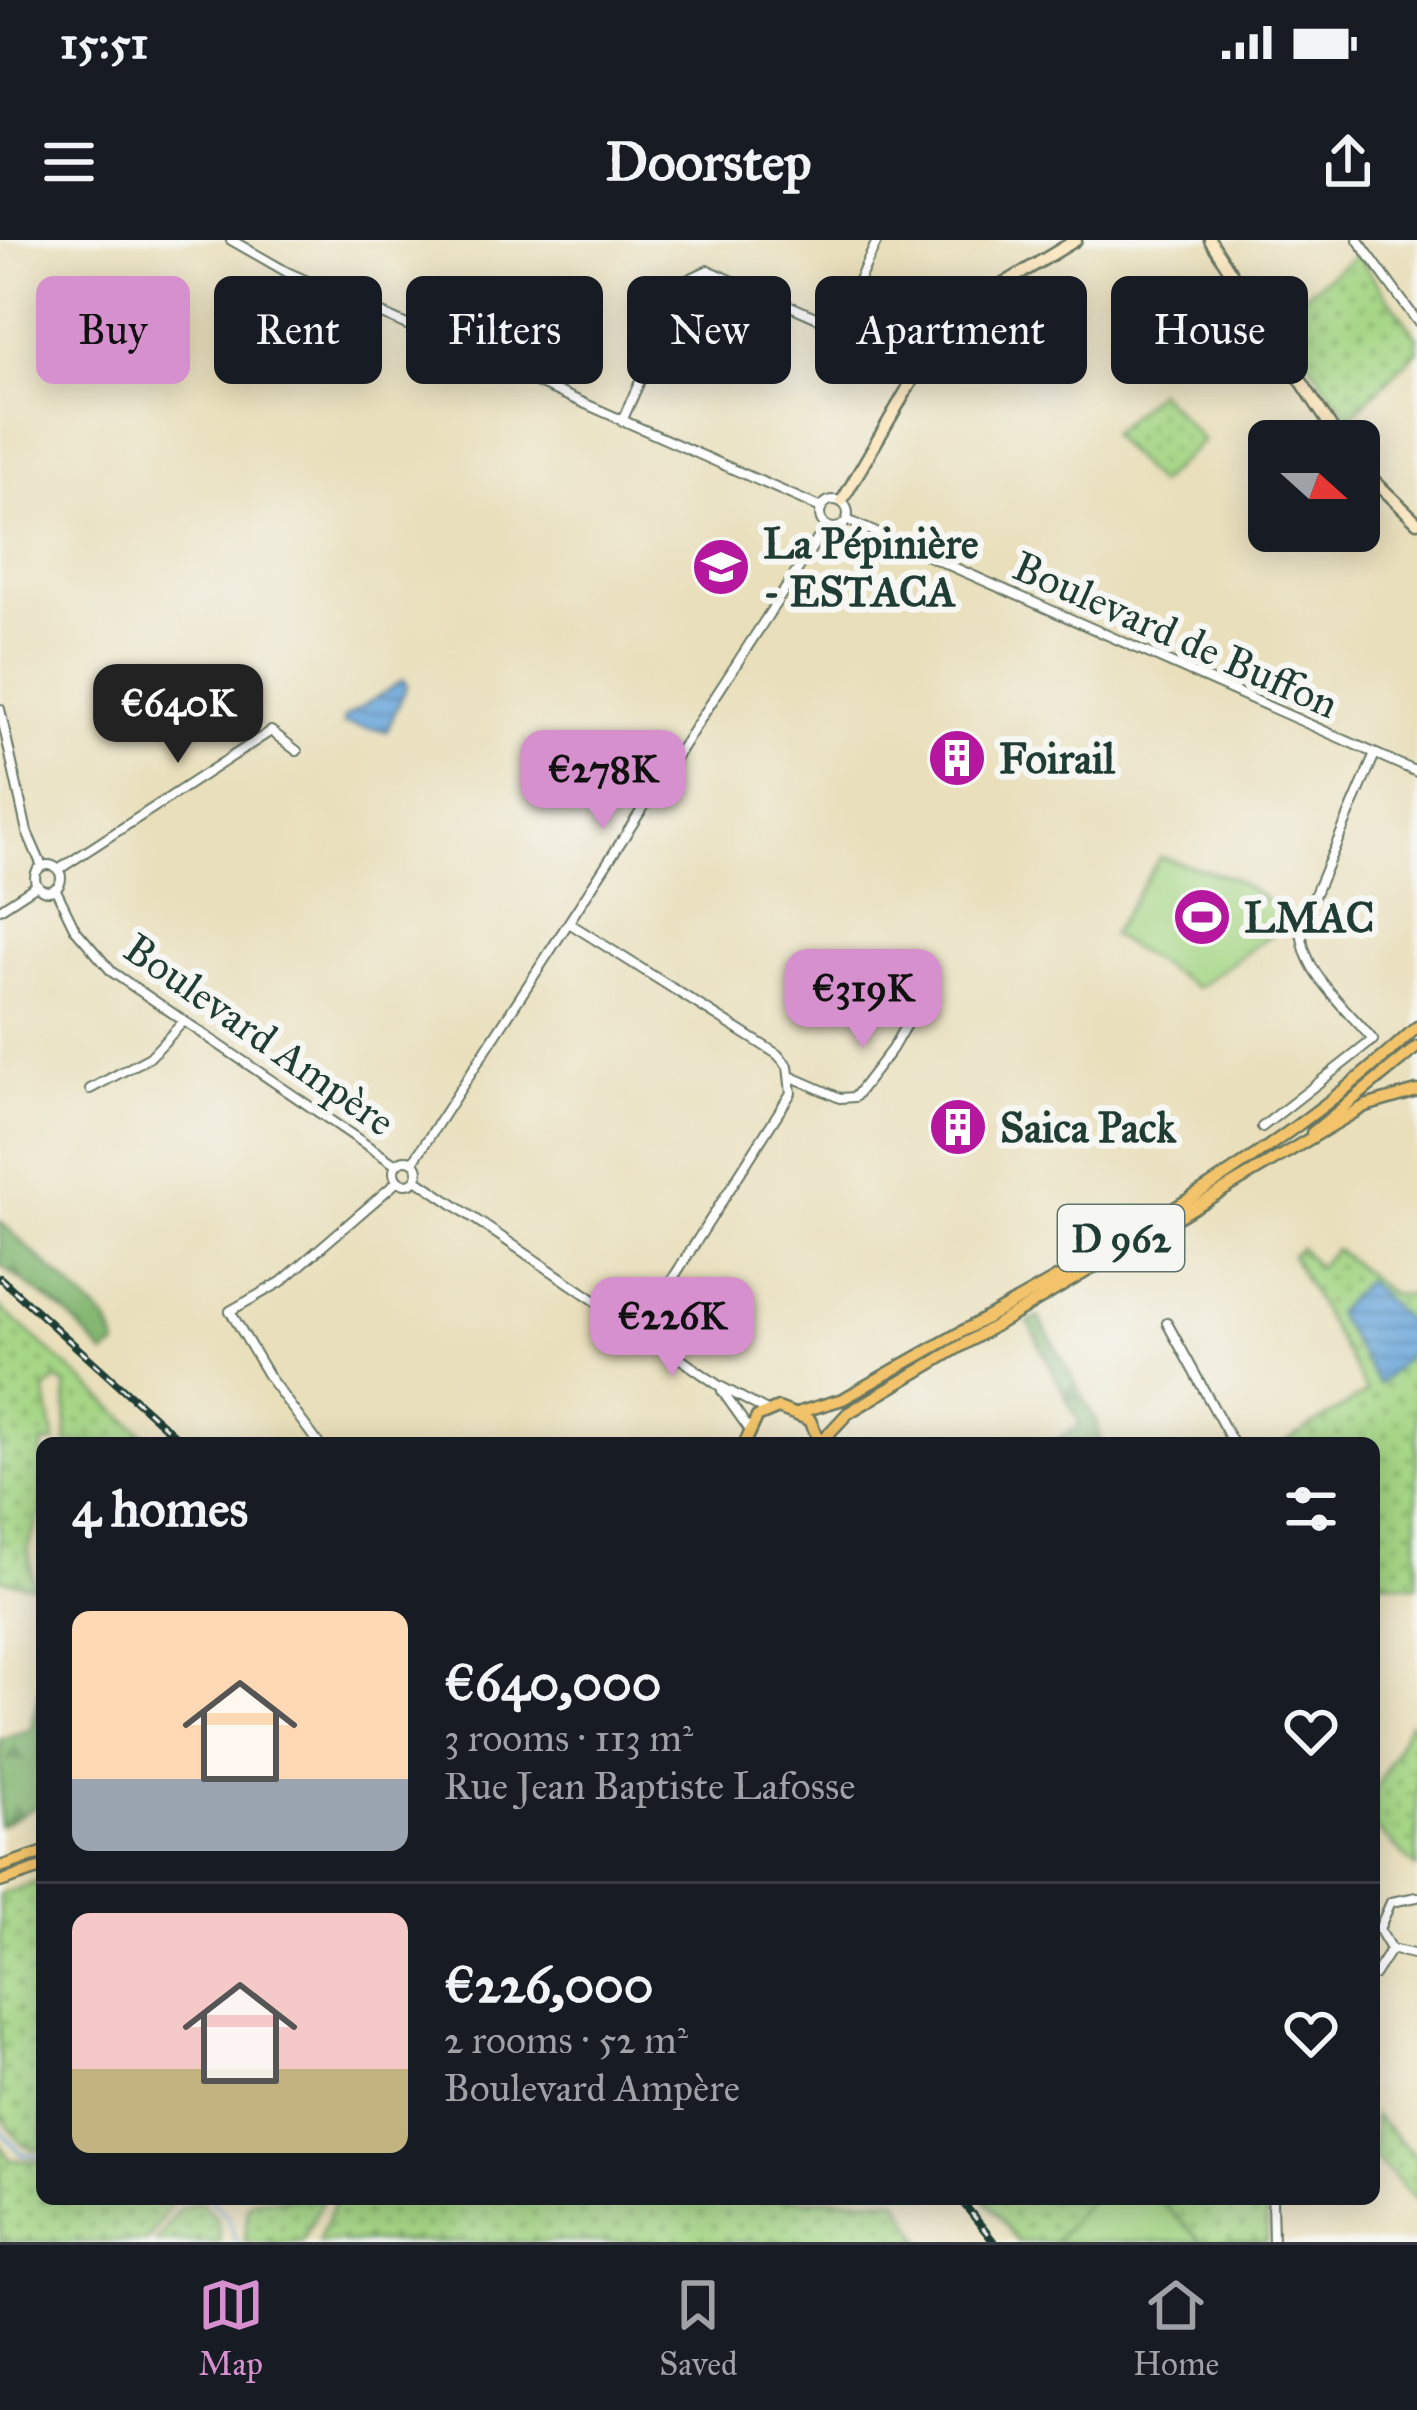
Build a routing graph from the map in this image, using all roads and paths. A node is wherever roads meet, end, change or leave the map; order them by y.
1 (231, 240) edge
2 (1076, 240) edge
3 (1210, 240) edge
4 (1358, 240) edge
5 (877, 241) edge
6 (861, 276) edge
7 (1016, 276) edge
8 (815, 315) edge
9 (1417, 321) edge
10 (910, 384) edge
11 (1326, 420) edge
12 (622, 421) junction
13 (1380, 486) edge
14 (842, 501) junction
15 (821, 508) junction
16 (847, 520) junction
17 (1415, 520) edge
18 (826, 526) junction
19 (0, 709) edge
20 (297, 751) dead end
21 (1375, 754) junction
22 (1417, 772) edge
23 (41, 866) junction
24 (58, 870) junction
25 (37, 885) junction
26 (56, 888) junction
27 (0, 909) edge
28 (569, 923) junction
29 (927, 988) dead end
30 (183, 1022) junction
31 (1417, 1027) edge
32 (1417, 1047) edge
33 (792, 1078) junction
34 (90, 1090) dead end
35 (1417, 1091) edge
36 (1262, 1126) dead end
37 (413, 1162) junction
38 (1271, 1164) junction
39 (396, 1165) junction
40 (416, 1179) junction
41 (398, 1181) junction
42 (647, 1319) junction
43 (628, 1324) junction
44 (1167, 1324) dead end
45 (652, 1339) junction
46 (718, 1385) junction
47 (767, 1411) junction
48 (800, 1412) junction
49 (749, 1429) junction
50 (314, 1437) edge
51 (747, 1437) edge
52 (819, 1437) edge
53 (826, 1437) edge
54 (1230, 1437) edge
55 (36, 1855) edge
56 (0, 1867) edge
57 (36, 1870) edge
58 (0, 1882) edge
59 (1417, 1897) edge
60 (1380, 1913) edge
61 (1380, 1931) edge
62 (1390, 1949) junction
63 (1417, 1954) edge
64 (1380, 1965) edge
65 (1272, 2205) edge
66 (1273, 2242) edge

1 - 12 street
2 - 7 street
3 - 11 street
4 - 9 street
5 - 6 street
8 - 12 street
10 - 14 street
12 - 15 street
13 - 17 street
14 - 15 street
14 - 16 street
15 - 18 street
16 - 18 street
16 - 21 street, Boulevard de Buffon
18 - 28 street
19 - 23 street
20 - 24 street
21 - 22 street, Boulevard de Buffon
21 - 36 street
23 - 24 street
23 - 25 street
24 - 26 street
25 - 26 street
25 - 27 street
26 - 30 street, Boulevard Ampère
28 - 33 street
28 - 37 street
29 - 33 street
30 - 34 street
30 - 39 street, Boulevard Ampère
31 - 48 main road, D 962
32 - 38 main road, D 962
33 - 42 street
35 - 38 main road
37 - 39 street
37 - 40 street
38 - 53 main road, D 962
39 - 41 street
40 - 41 street
40 - 43 street, Boulevard Ampère
41 - 50 street
42 - 43 street
42 - 45 street
43 - 45 street, Boulevard Ampère
44 - 54 street
45 - 46 street
46 - 47 street
46 - 49 street
47 - 48 main road
47 - 49 main road
48 - 52 main road
49 - 51 main road
55 - 56 main road
57 - 58 main road
59 - 60 street
61 - 62 street
62 - 63 street
62 - 64 street
65 - 66 street

